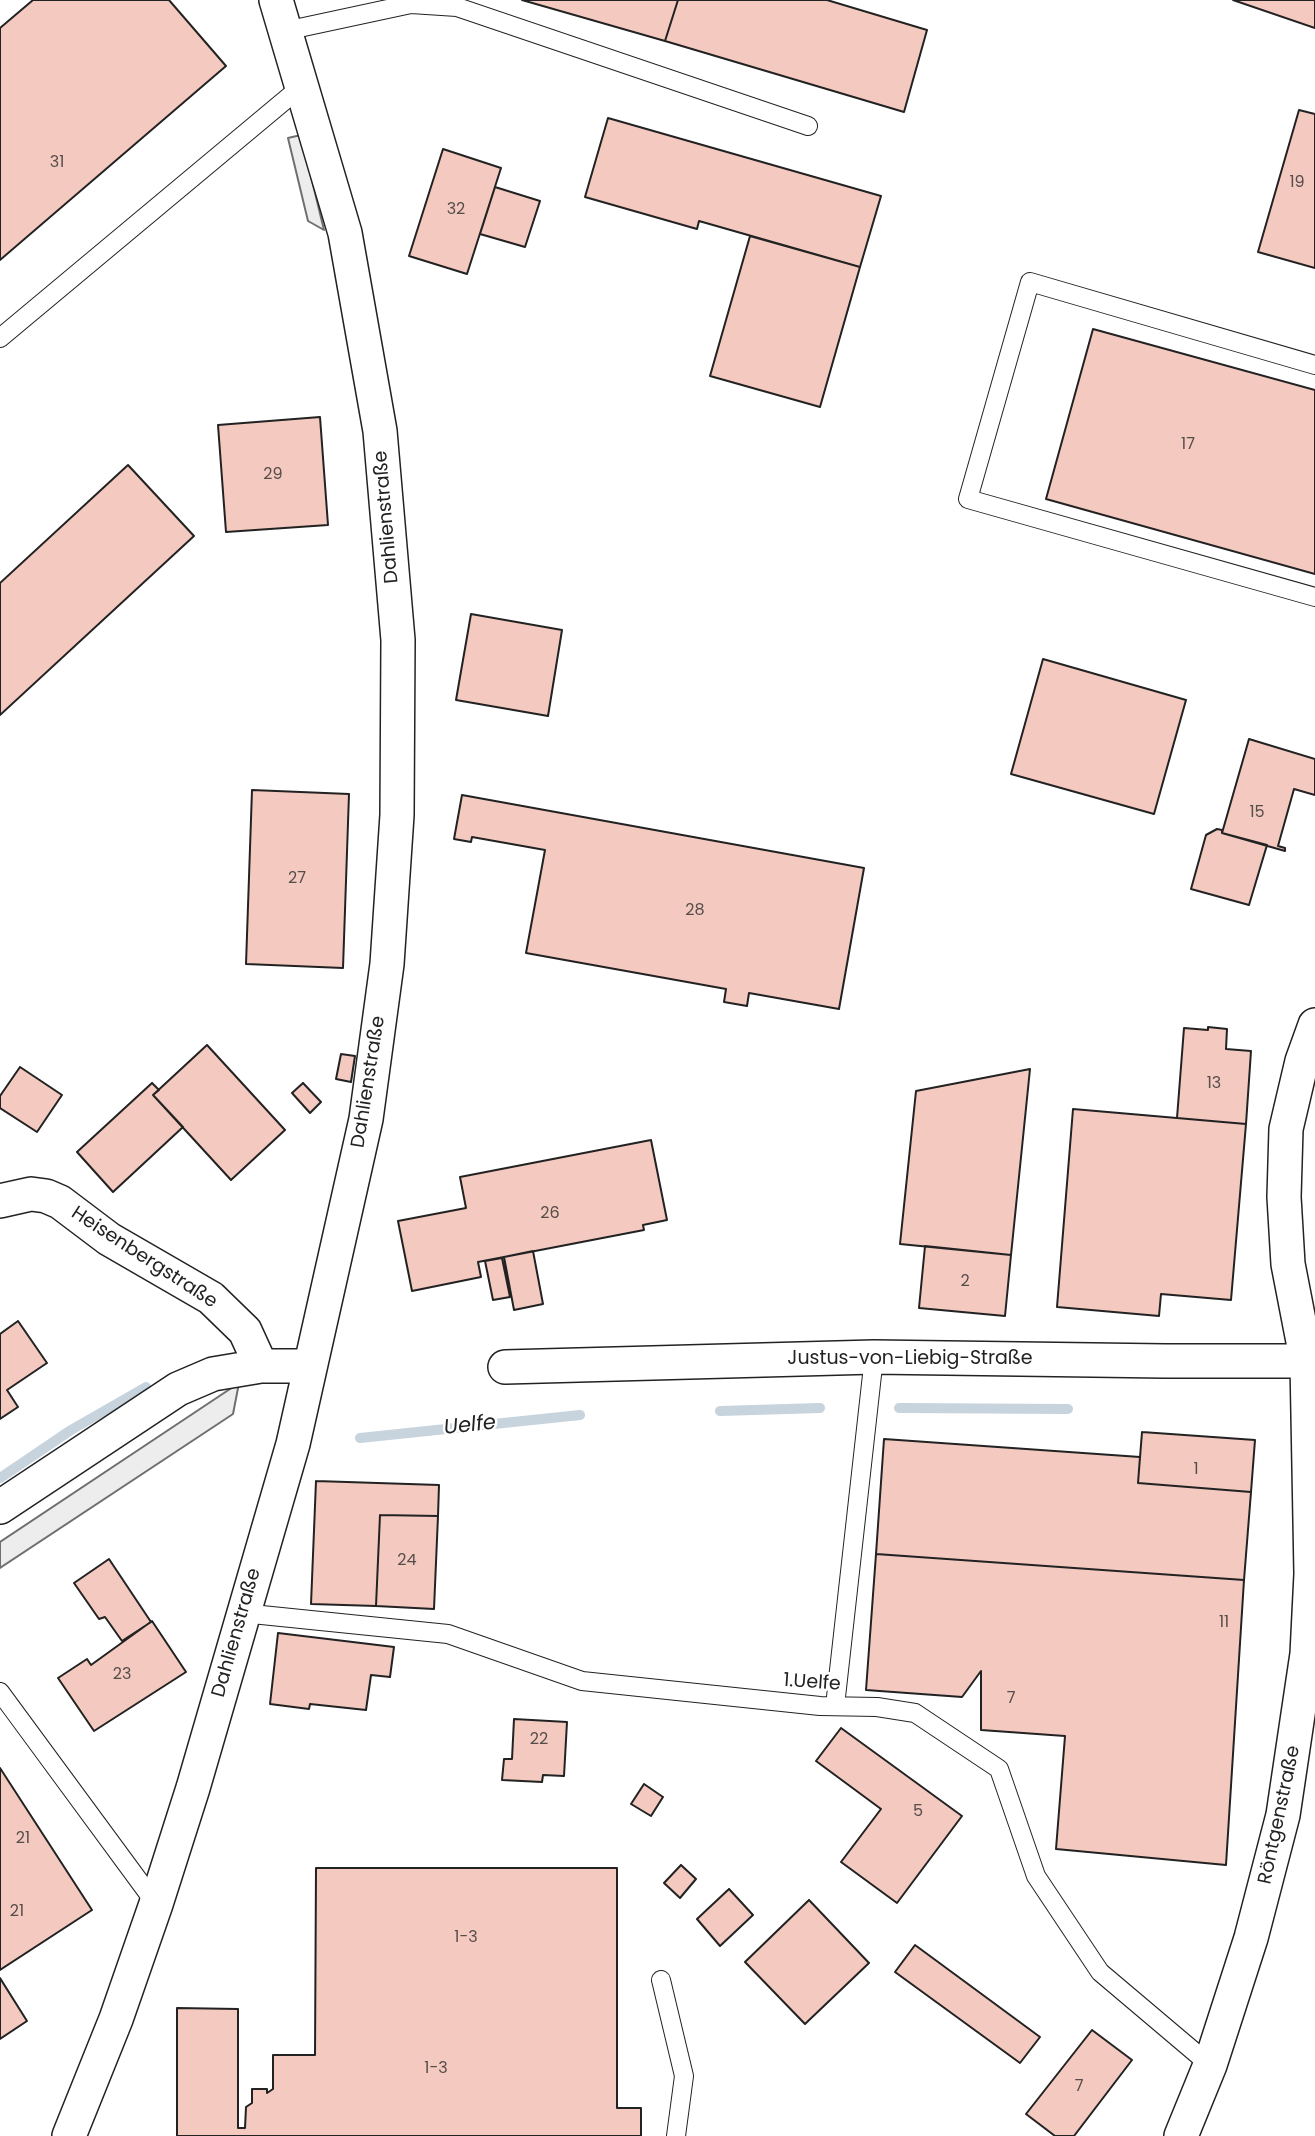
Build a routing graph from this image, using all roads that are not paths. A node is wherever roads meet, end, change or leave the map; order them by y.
1 (276, 0) edge
2 (285, 31) junction
3 (302, 86) junction
4 (808, 126) dead end
5 (0, 338) edge
6 (1315, 365) edge
7 (1315, 597) edge
8 (1315, 1025) edge
9 (0, 1201) edge
10 (874, 1357) junction
11 (1311, 1361) edge
12 (261, 1366) junction
13 (310, 1366) junction
14 (505, 1367) dead end
15 (0, 1507) edge
16 (242, 1612) junction
17 (0, 1692) edge
18 (835, 1706) junction
19 (156, 1904) junction
20 (661, 1980) dead end
21 (1210, 2065) junction
22 (69, 2136) edge
23 (676, 2136) edge
24 (1181, 2136) edge

1 - 2 street, Dahlienstraße
2 - 3 street, Dahlienstraße
2 - 4 lane
3 - 5 lane
3 - 13 street, Dahlienstraße
6 - 7 lane
8 - 11 street, Röntgenstraße
9 - 12 street, Heisenbergstraße
10 - 11 street, Justus-von-Liebig-Straße
10 - 14 street, Justus-von-Liebig-Straße
10 - 18 lane
11 - 21 street, Röntgenstraße
12 - 13 street
12 - 15 street
13 - 16 street, Dahlienstraße
16 - 18 lane, 1.Uelfe
16 - 19 street, Dahlienstraße
17 - 19 lane
18 - 21 lane, 1.Uelfe
19 - 22 street, Dahlienstraße
20 - 23 lane
21 - 24 street, Röntgenstraße

